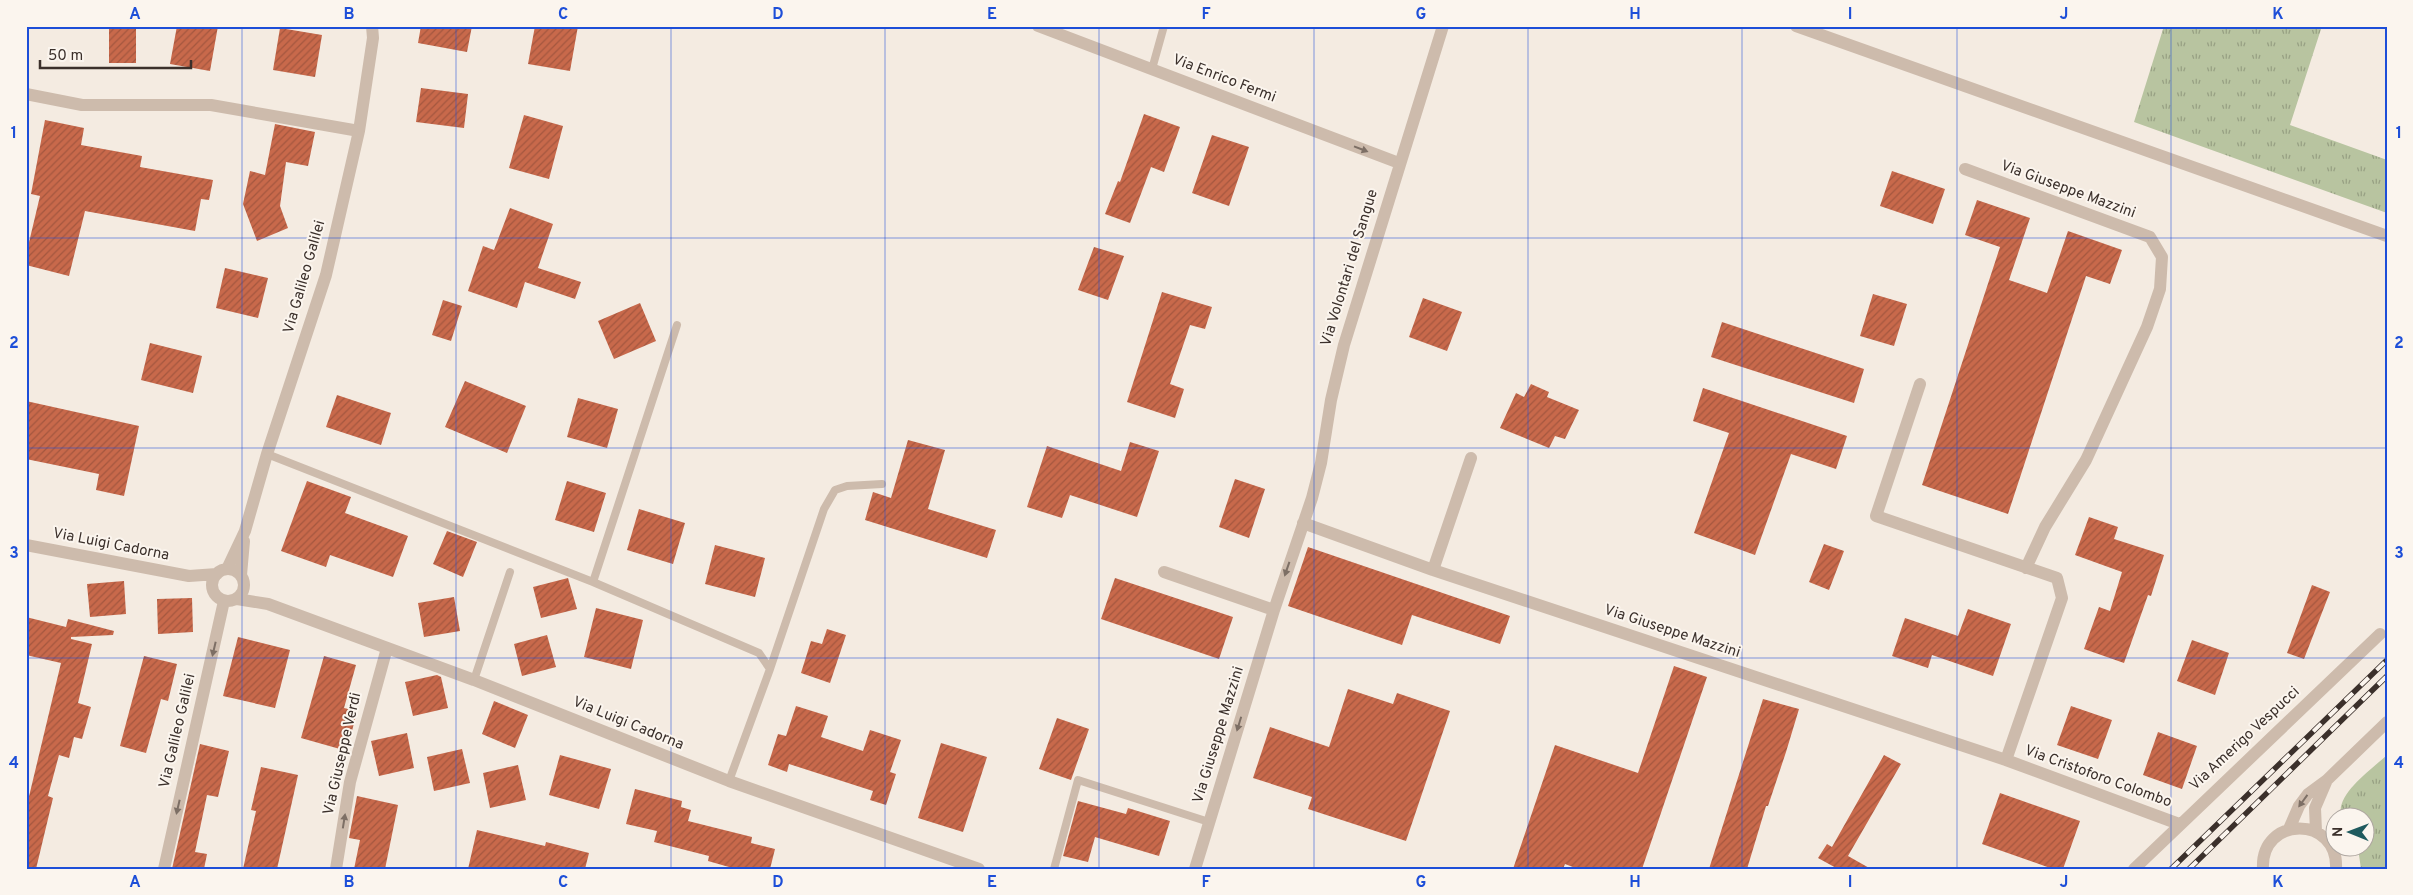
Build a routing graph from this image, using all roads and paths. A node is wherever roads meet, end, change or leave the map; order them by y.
1 (372, 26) edge
2 (1038, 26) edge
3 (1164, 26) edge
4 (1444, 26) edge
5 (1796, 26) edge
6 (1152, 69) junction
7 (26, 94) edge
8 (359, 131) junction
9 (1399, 163) junction
10 (1965, 169) dead end
11 (2387, 236) edge
12 (677, 325) dead end
13 (1920, 384) dead end
14 (267, 454) junction
15 (1471, 458) dead end
16 (882, 484) dead end
17 (1303, 523) junction
18 (245, 531) junction
19 (26, 545) edge
20 (2026, 568) junction
21 (1433, 570) junction
22 (222, 572) junction
23 (510, 572) dead end
24 (1164, 572) dead end
25 (189, 576) junction
26 (243, 579) junction
27 (593, 582) junction
28 (214, 592) junction
29 (231, 600) junction
30 (268, 604) junction
31 (1274, 610) junction
32 (2380, 634) dead end
33 (387, 648) junction
34 (770, 669) junction
35 (474, 680) junction
36 (2387, 722) edge
37 (1900, 724) joint
38 (2006, 760) junction
39 (2327, 780) junction
40 (729, 781) junction
41 (1209, 822) junction
42 (2179, 824) junction
43 (2288, 829) junction
44 (2316, 831) junction
45 (2265, 851) junction
46 (164, 869) edge
47 (336, 869) edge
48 (979, 869) edge
49 (1054, 869) edge
50 (1195, 869) edge
51 (2134, 869) edge
52 (2257, 869) edge
53 (2263, 869) edge
54 (2336, 869) edge

1 - 8 street, Via Galileo Galilei
2 - 6 street, Via Enrico Fermi
3 - 6 lane
4 - 9 street, Via Volontari del Sangue
5 - 11 street
6 -> 9 street, Via Enrico Fermi
7 - 8 street
8 - 14 street, Via Galileo Galilei
9 - 17 street, Via Volontari del Sangue
10 - 20 street, Via Giuseppe Mazzini
12 - 27 lane
13 - 20 street
14 - 18 street, Via Galileo Galilei
14 - 27 lane
15 - 21 street
16 - 34 lane
17 - 21 street, Via Giuseppe Mazzini
17 -> 31 street, Via Giuseppe Mazzini
18 - 22 street, Via Galileo Galilei
18 - 26 street, Via Galileo Galilei
19 - 25 street, Via Luigi Cadorna
20 - 38 street, Via Cristoforo Colombo
21 - 37 street, Via Giuseppe Mazzini
22 - 25 street, Via Luigi Cadorna
22 - 26 street
22 - 28 street
23 - 35 lane
24 - 31 street
25 - 28 street, Via Luigi Cadorna
26 - 29 street
26 - 30 street, Via Luigi Cadorna
27 - 34 lane
28 - 29 street
29 - 30 street, Via Luigi Cadorna
29 -> 46 street, Via Galileo Galilei
30 - 33 street, Via Luigi Cadorna
31 -> 41 street, Via Giuseppe Mazzini
32 - 42 street, Via Amerigo Vespucci
33 - 35 street, Via Luigi Cadorna
47 -> 33 street, Via Giuseppe Verdi
34 - 40 lane
35 - 40 street, Via Luigi Cadorna
36 - 39 street
37 - 38 street, Via Cristoforo Colombo
38 - 42 street, Via Cristoforo Colombo
39 -> 43 street
39 - 44 street
40 - 48 street, Via Luigi Cadorna
41 - 49 lane
41 - 50 street, Via Giuseppe Mazzini
42 - 51 street, Via Amerigo Vespucci
43 - 44 street
43 - 45 street
44 - 54 street
45 - 52 street
45 - 53 street

